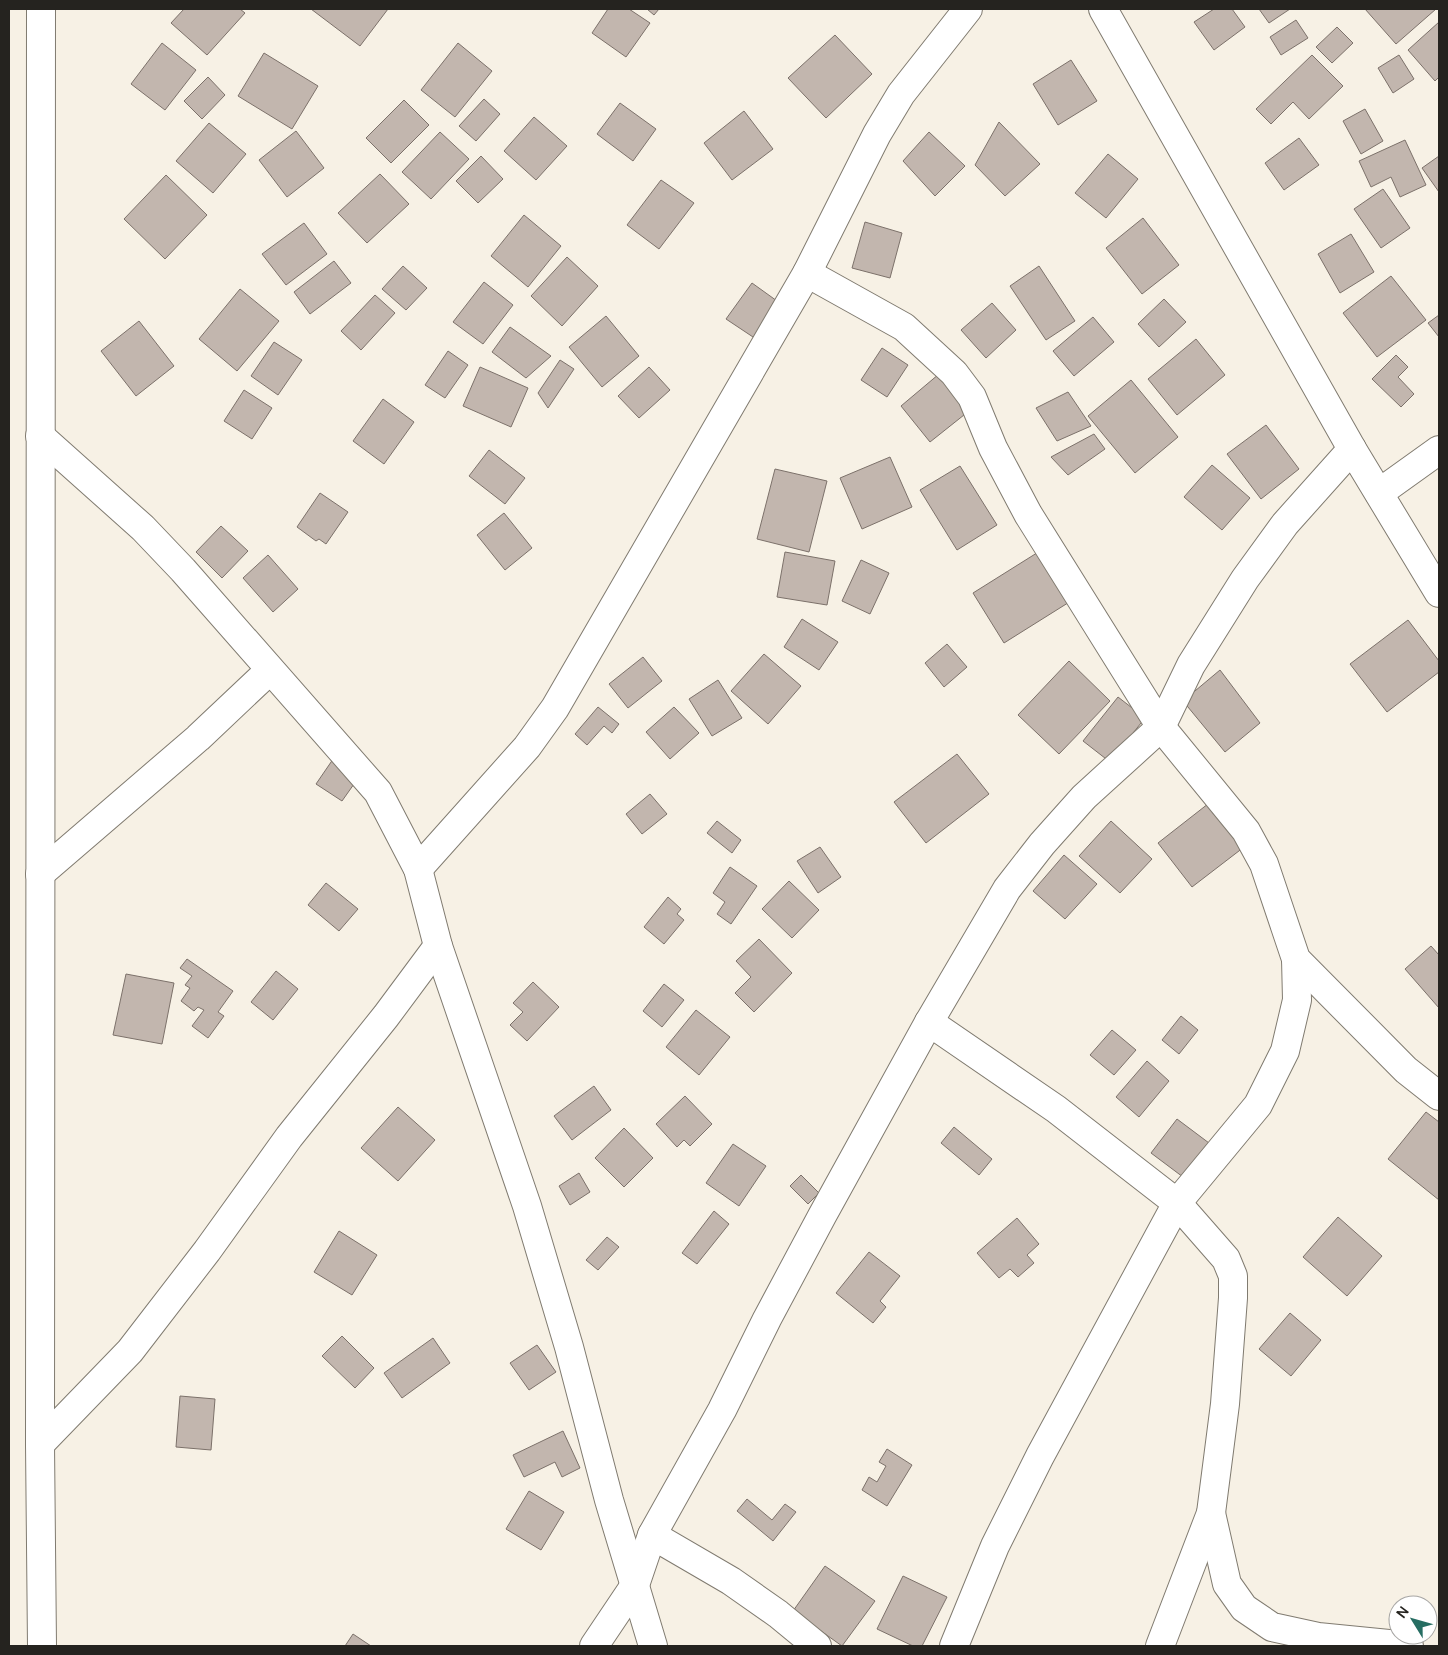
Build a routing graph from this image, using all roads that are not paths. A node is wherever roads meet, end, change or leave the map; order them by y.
1 (968, 9) edge
2 (1103, 9) edge
3 (46, 14) edge
4 (807, 272) junction
5 (40, 436) junction
6 (1352, 449) junction
7 (1439, 450) edge
8 (1379, 493) junction
9 (1439, 593) edge
10 (270, 670) junction
11 (1161, 727) junction
12 (418, 869) junction
13 (40, 874) junction
14 (438, 946) junction
15 (1296, 959) junction
16 (928, 1022) junction
17 (1439, 1096) edge
18 (1177, 1203) junction
19 (40, 1444) junction
20 (1211, 1513) junction
21 (652, 1535) junction
22 (635, 1585) junction
23 (42, 1646) edge
24 (594, 1646) edge
25 (652, 1646) edge
26 (817, 1646) edge
27 (954, 1646) edge
28 (1160, 1646) edge
29 (1409, 1646) edge

1 - 4 street
2 - 6 street
3 - 5 street
4 - 11 street
4 - 12 street
5 - 10 street
5 - 13 street
6 - 8 street
6 - 11 street
7 - 8 street
8 - 9 street
10 - 12 street
10 - 13 street
11 - 15 street
11 - 16 street
12 - 14 street
13 - 19 street
14 - 19 street
14 - 22 street
15 - 17 street
15 - 18 street
16 - 18 street
16 - 21 street
18 - 20 street
18 - 27 street
19 - 23 street
20 - 28 street
20 - 29 street
21 - 22 street
21 - 26 street
22 - 24 street
22 - 25 street

